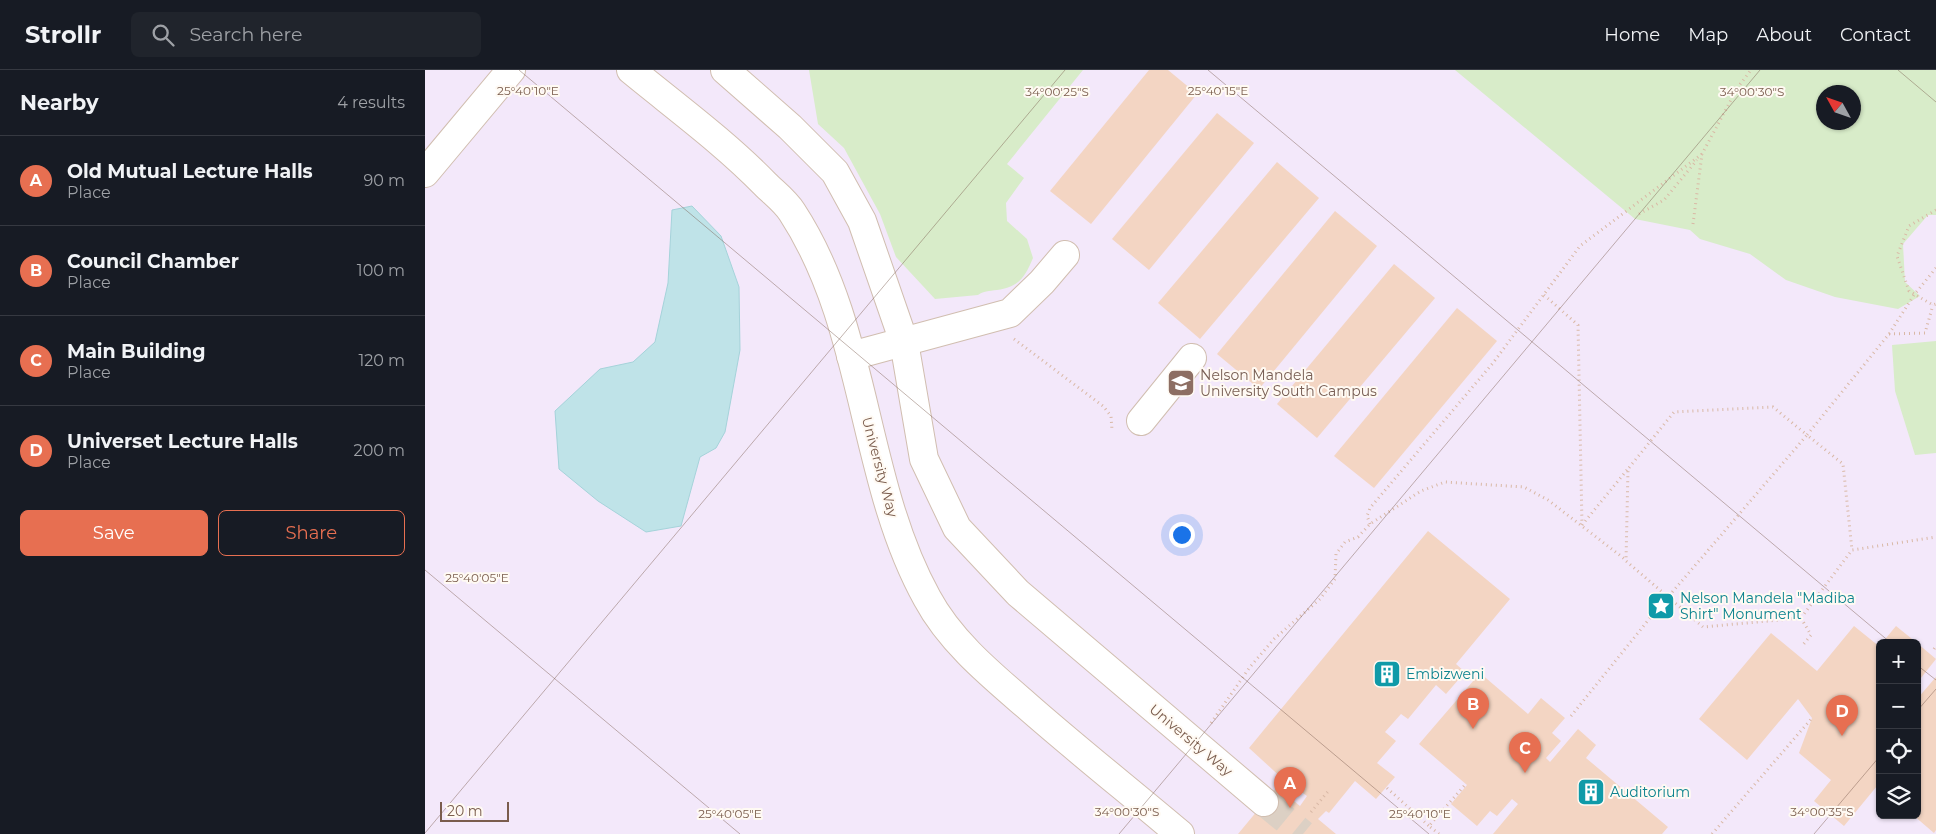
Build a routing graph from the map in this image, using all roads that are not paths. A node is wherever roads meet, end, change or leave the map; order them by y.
1 (511, 70) edge
2 (631, 70) edge
3 (725, 70) edge
4 (425, 173) edge
5 (1065, 255) dead end
6 (904, 342) junction
7 (851, 356) junction
8 (1192, 358) dead end
9 (1141, 421) dead end
10 (1263, 802) tunnel mouth
11 (1180, 834) edge

1 - 4 lane
2 - 7 lane, University Way
3 - 6 lane, University Way
5 - 6 lane
6 - 7 lane
6 - 10 lane, University Way
7 - 11 lane, University Way
8 - 9 lane

